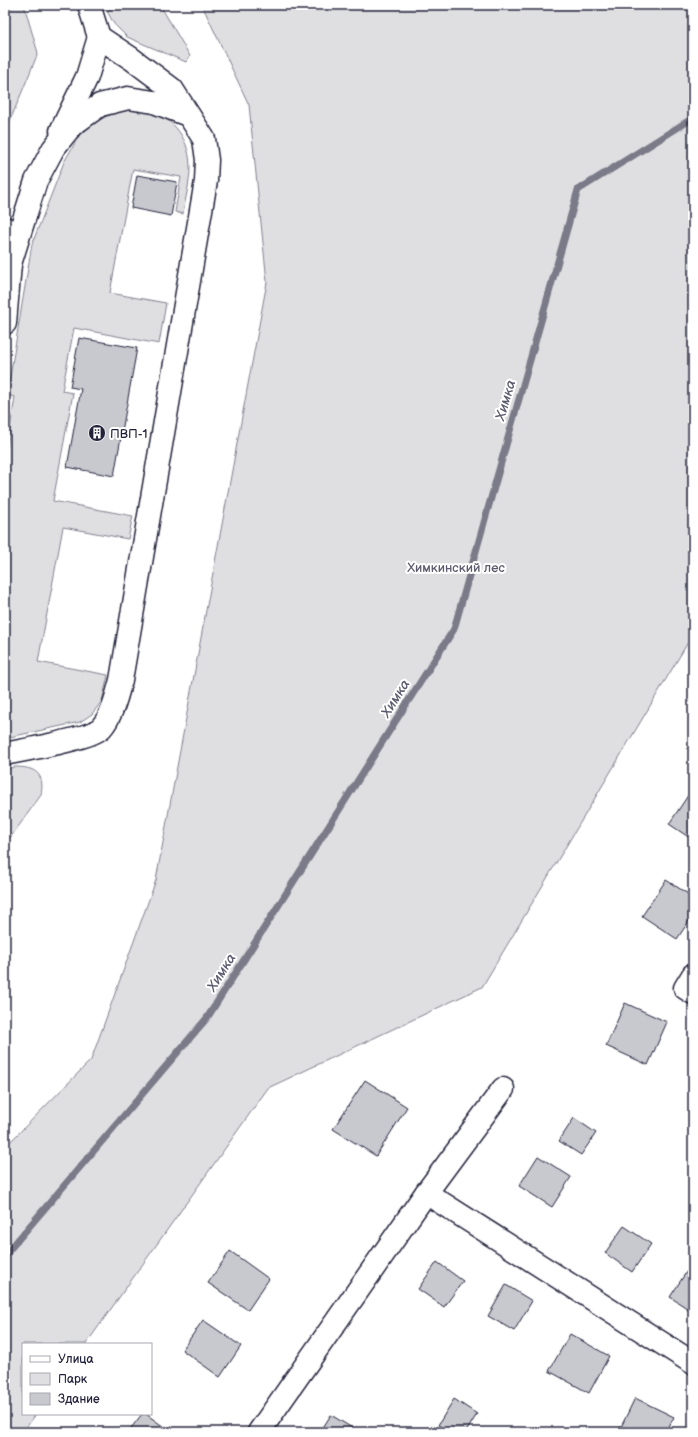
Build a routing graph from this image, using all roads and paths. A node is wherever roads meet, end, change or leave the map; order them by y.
1 (89, 5) edge
2 (99, 37) junction
3 (188, 115) junction
4 (53, 148) junction
5 (5, 228) edge
6 (10, 264) junction
7 (5, 323) edge
8 (5, 754) edge
9 (693, 975) edge
10 (693, 993) edge
11 (503, 1089) dead end
12 (426, 1193) junction
13 (693, 1363) edge
14 (259, 1432) edge

1 - 2 street
2 - 3 street
2 - 4 street
3 - 4 street
3 - 8 street
4 - 6 street
5 - 6 street
6 - 7 street
9 - 10 street
11 - 12 street
12 - 13 street
12 - 14 street

